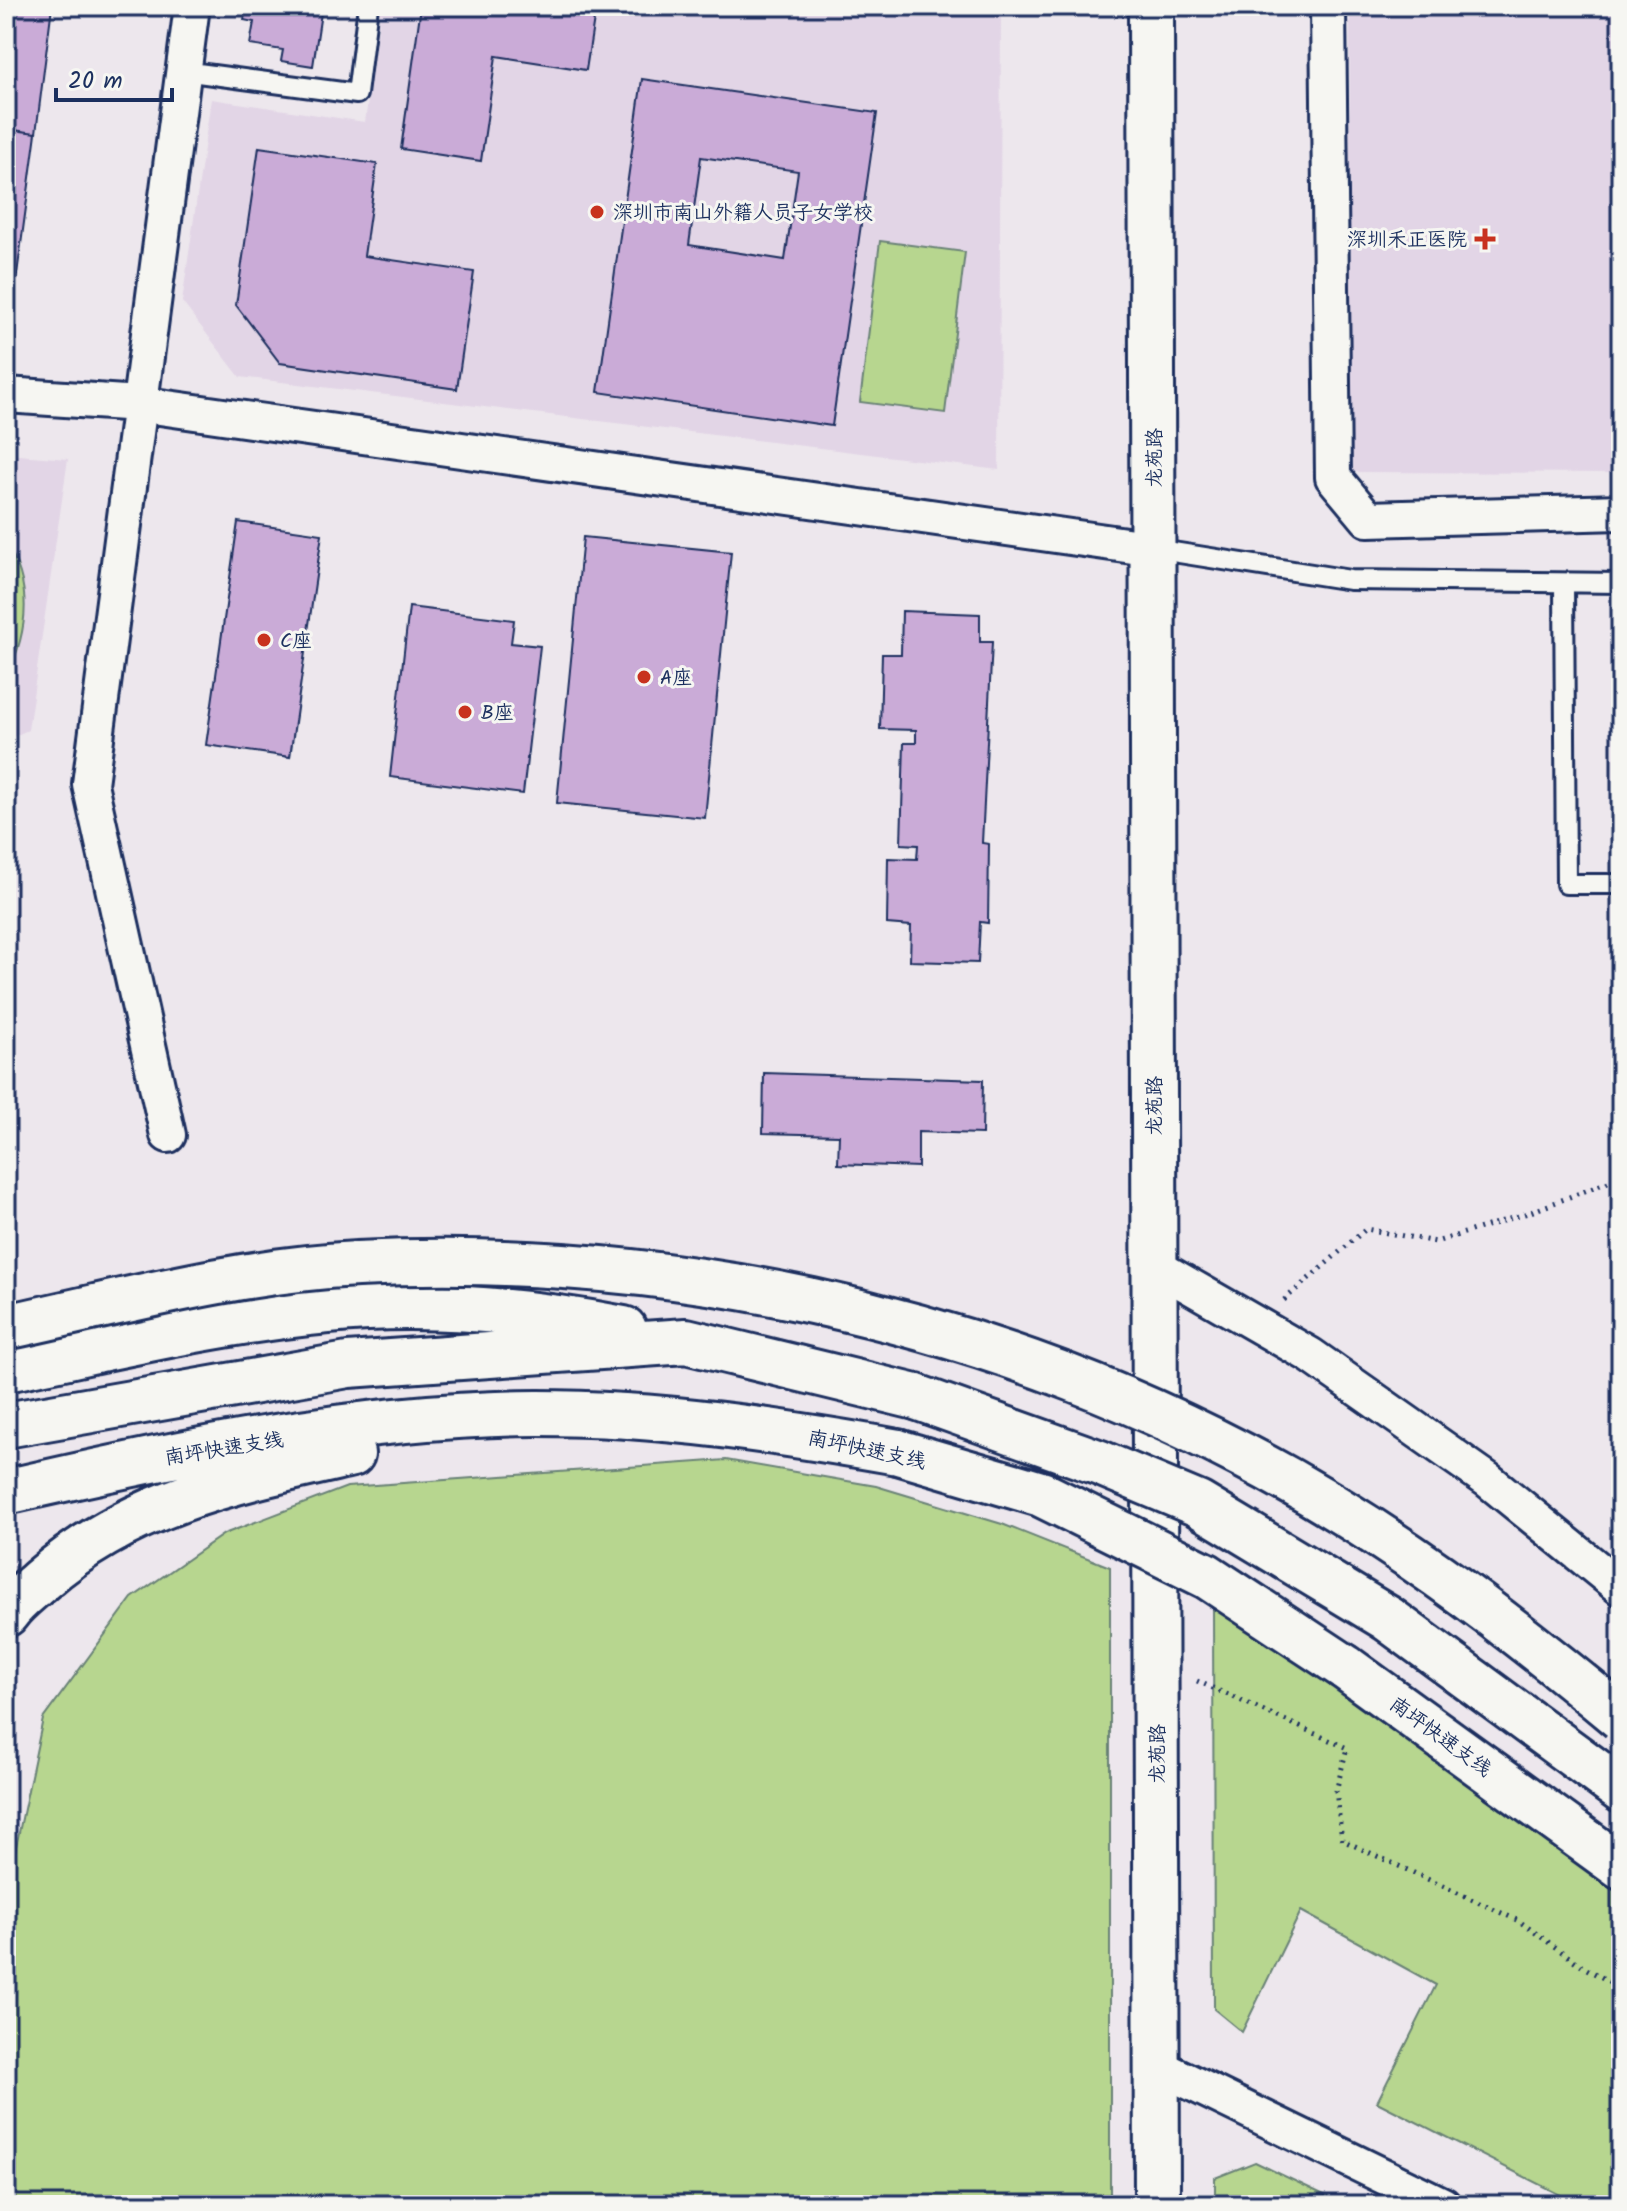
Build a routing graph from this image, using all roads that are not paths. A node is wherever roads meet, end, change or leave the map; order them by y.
1 (192, 6) edge
2 (368, 6) edge
3 (1151, 6) edge
4 (1328, 6) edge
5 (183, 71) junction
6 (6, 395) edge
7 (139, 404) junction
8 (1621, 512) edge
9 (1154, 549) junction
10 (1621, 583) edge
11 (1564, 584) junction
12 (1621, 884) edge
13 (168, 1135) dead end
14 (1155, 1266) junction
15 (6, 1327) edge
16 (686, 1341) junction
17 (6, 1369) edge
18 (538, 1413) junction
19 (6, 1425) edge
20 (6, 1492) edge
21 (1621, 1588) edge
22 (6, 1614) edge
23 (1621, 1718) edge
24 (1621, 1790) edge
25 (1621, 1867) edge
26 (1159, 2067) junction
27 (1157, 2205) edge
28 (1443, 2205) edge

1 - 5 street
2 - 5 lane
3 - 9 main road, 龙苑路
4 - 8 street
5 - 7 street
6 - 7 street
7 - 9 street
7 - 13 street
9 - 11 lane
9 - 14 main road, 龙苑路
10 - 11 lane
11 - 12 lane
14 - 21 street
14 - 26 main road, 龙苑路
15 - 23 main road, bridge
16 - 17 main road
16 - 19 main road
16 - 24 main road, bridge
18 - 20 main road, 南坪快速支线
18 - 22 main road
18 - 25 main road, 南坪快速支线, bridge
26 - 27 main road, 龙苑路
26 - 28 street

